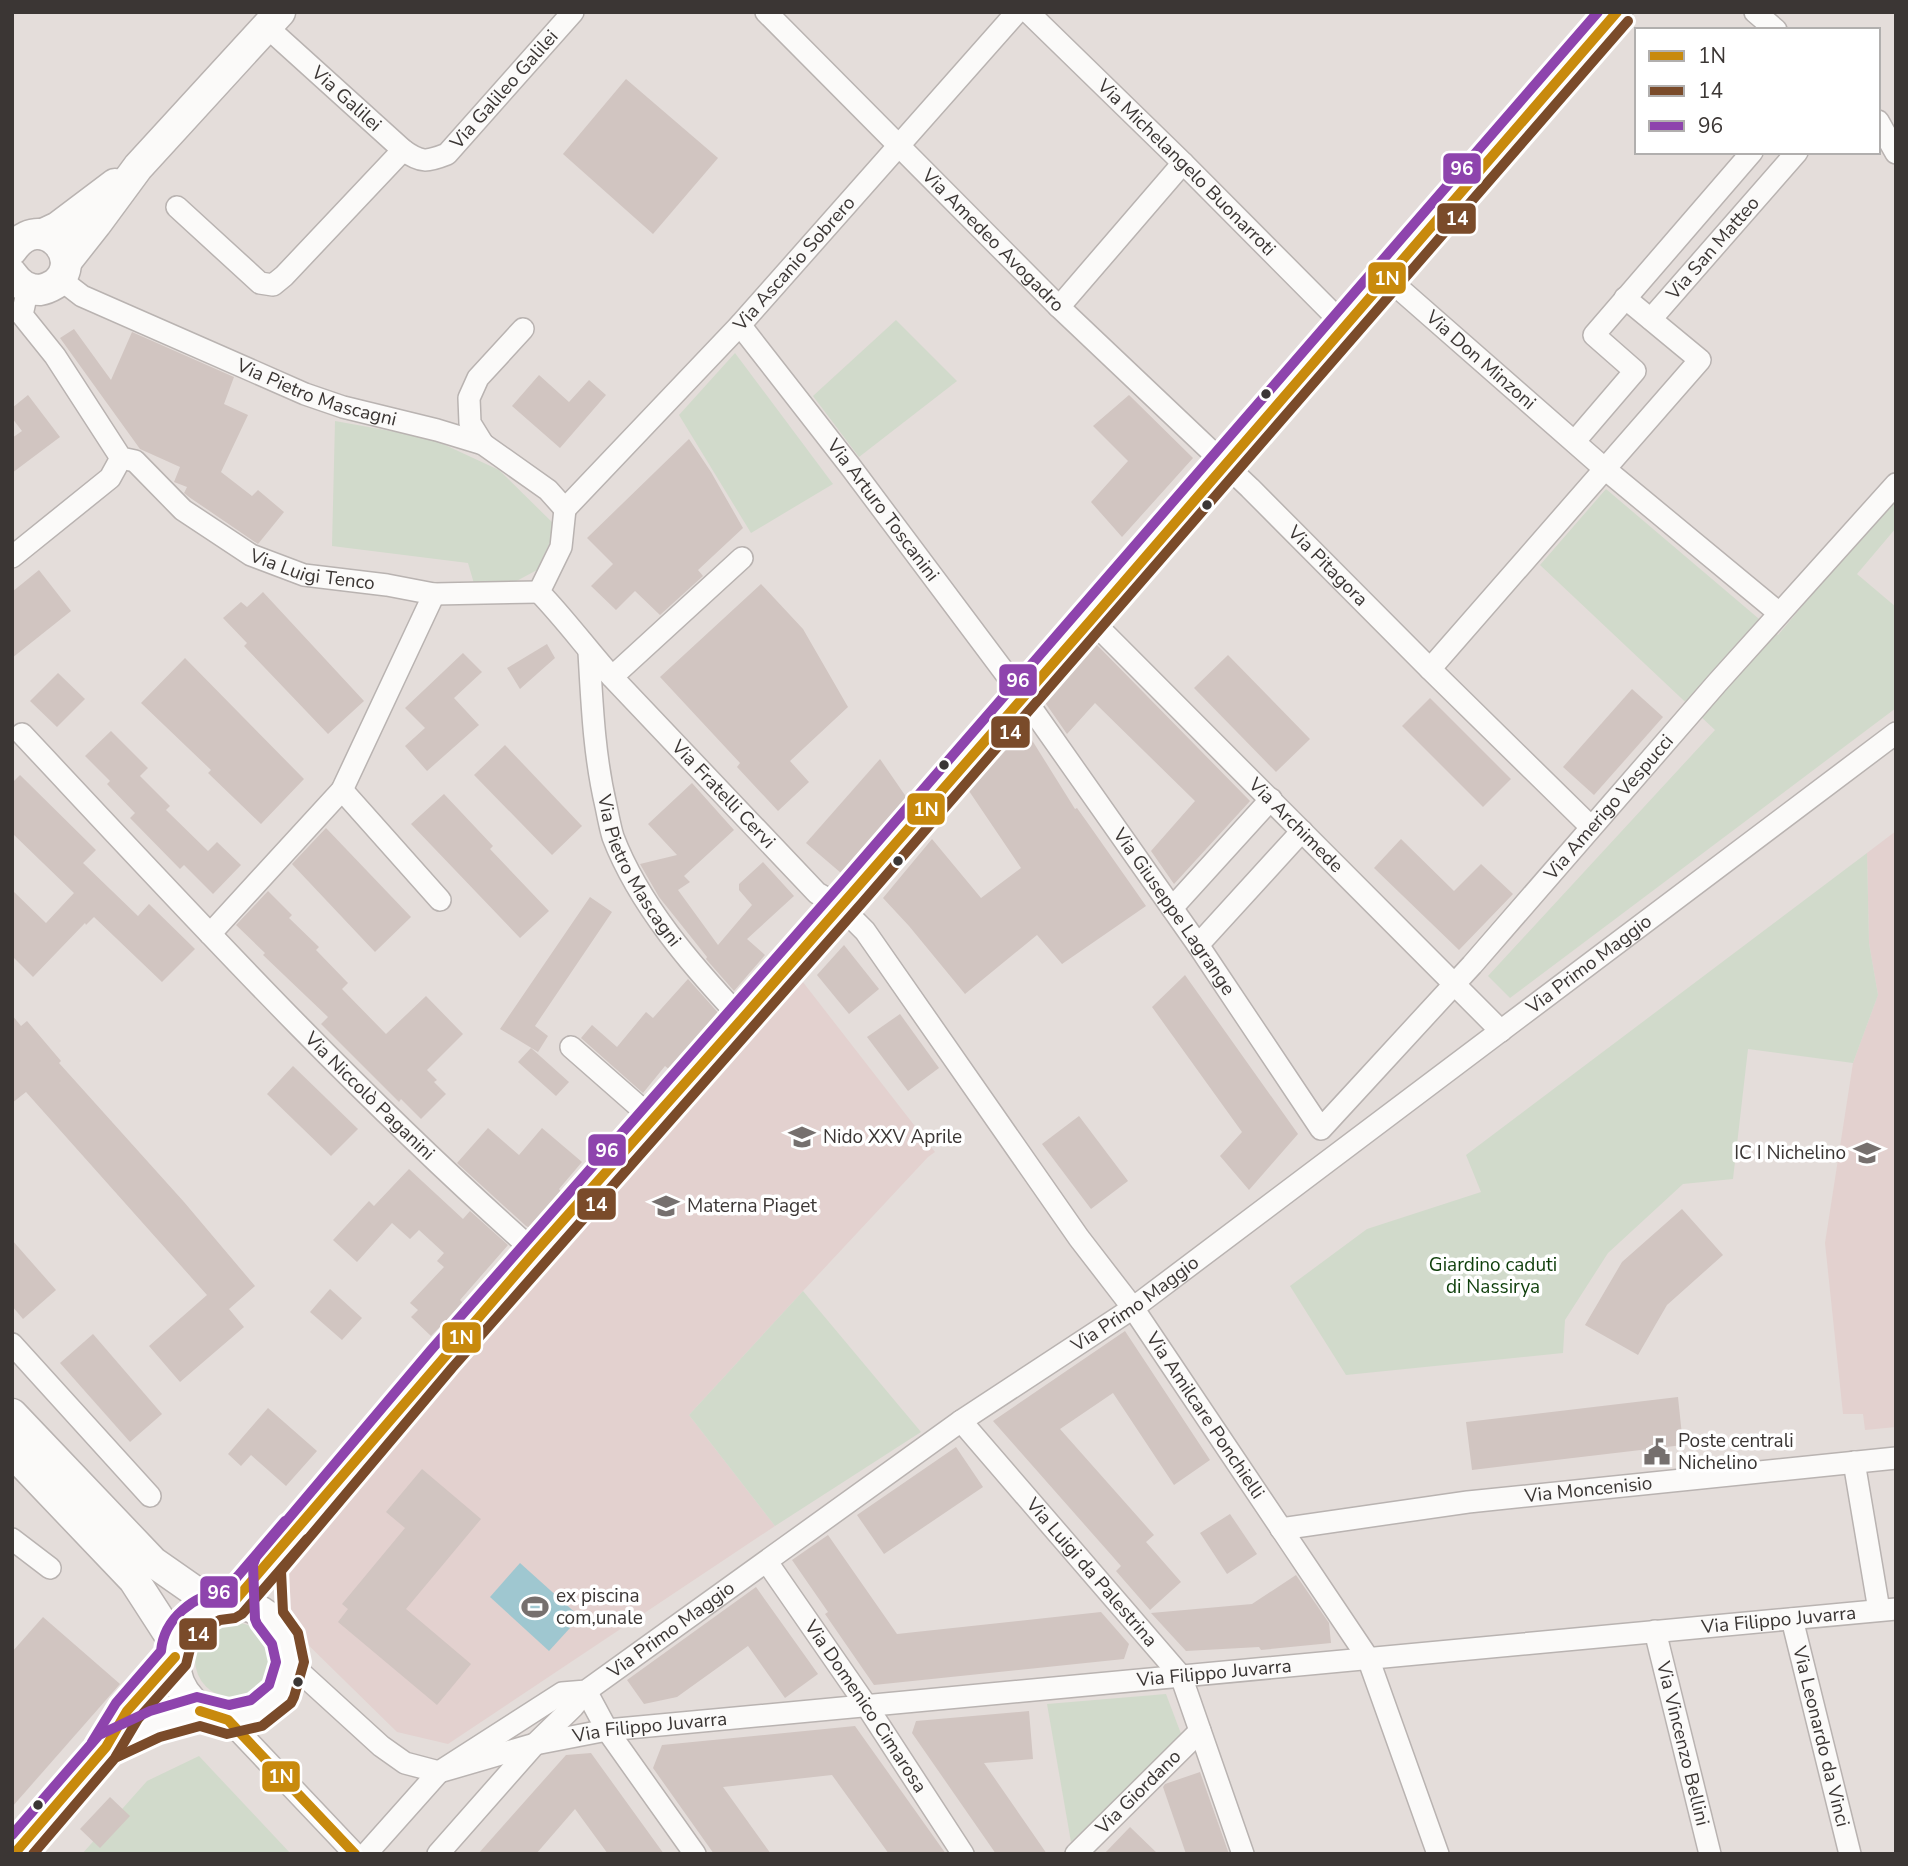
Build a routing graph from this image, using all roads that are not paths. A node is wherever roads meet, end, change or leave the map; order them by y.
1 (573, 12) edge
2 (766, 12) edge
3 (1017, 12) edge
4 (1028, 12) edge
5 (1617, 12) edge
6 (1755, 12) edge
7 (274, 20) edge
8 (1774, 28) edge
9 (1880, 125) edge
10 (898, 145) junction
11 (403, 150) junction
12 (1896, 153) edge
13 (1750, 154) edge
14 (1795, 154) edge
15 (430, 160) joint
16 (1182, 163) junction
17 (138, 167) junction
18 (177, 207) dead end
19 (43, 234) junction
20 (12, 250) edge
21 (1386, 277) junction
22 (35, 282) edge
23 (1625, 298) junction
24 (1059, 307) junction
25 (1651, 319) junction
26 (740, 325) junction
27 (1345, 326) junction
28 (523, 329) dead end
29 (1575, 441) junction
30 (483, 444) junction
31 (121, 458) junction
32 (1225, 465) junction
33 (1605, 468) junction
34 (1896, 484) edge
35 (565, 509) junction
36 (12, 557) edge
37 (742, 558) dead end
38 (539, 592) junction
39 (434, 594) junction
40 (1779, 613) junction
41 (1091, 620) junction
42 (589, 652) junction
43 (1430, 669) junction
44 (612, 677) junction
45 (1023, 698) junction
46 (1896, 733) edge
47 (22, 734) dead end
48 (342, 790) junction
49 (1271, 799) junction
50 (1591, 827) junction
51 (1302, 831) junction
52 (440, 900) dead end
53 (840, 906) junction
54 (1172, 908) junction
55 (209, 933) junction
56 (1198, 944) junction
57 (1455, 983) junction
58 (743, 1018) junction
59 (1501, 1031) junction
60 (571, 1047) dead end
61 (653, 1119) junction
62 (1321, 1129) joint
63 (534, 1252) junction
64 (1133, 1308) junction
65 (12, 1344) edge
66 (12, 1414) edge
67 (961, 1421) junction
68 (12, 1452) edge
69 (1896, 1458) edge
70 (1854, 1462) junction
71 (150, 1496) dead end
72 (1281, 1529) junction
73 (12, 1539) edge
74 (767, 1562) junction
75 (267, 1566) junction
76 (50, 1568) dead end
77 (224, 1605) junction
78 (1887, 1610) edge
79 (269, 1617) junction
80 (1792, 1619) junction
81 (1655, 1631) junction
82 (176, 1651) junction
83 (1368, 1658) junction
84 (290, 1663) junction
85 (1181, 1676) junction
86 (586, 1691) junction
87 (866, 1705) junction
88 (214, 1715) junction
89 (607, 1730) junction
90 (1200, 1731) junction
91 (535, 1744) junction
92 (106, 1747) junction
93 (439, 1772) junction
94 (14, 1854) edge
95 (355, 1854) edge
96 (366, 1854) edge
97 (438, 1854) edge
98 (695, 1854) edge
99 (963, 1854) edge
100 (1076, 1854) edge
101 (1243, 1854) edge
102 (1438, 1854) edge
103 (1710, 1854) edge
104 (1850, 1854) edge

1 - 15 street, Via Galileo Galilei
2 - 10 street, Via Amedeo Avogadro
3 - 10 street, Via Ascanio Sobrero
4 - 16 street, Via Michelangelo Buonarroti
5 - 21 street
6 - 8 street
7 - 11 street, Via Galilei
7 - 17 street
9 - 12 street
10 - 24 street, Via Amedeo Avogadro
10 - 26 street, Via Ascanio Sobrero
11 - 15 street, Via Galilei
11 - 18 street
13 - 23 street, Via San Matteo
14 - 25 street, Via San Matteo
16 - 24 street
16 - 27 street, Via Michelangelo Buonarroti
17 - 19 street
17 - 22 street
19 - 20 street
19 - 22 street
21 - 27 street
21 - 29 street, Via Don Minzoni
22 - 30 street, Via Pietro Mascagni
22 - 31 street, Via Luigi Tenco
23 - 25 street
23 - 29 street, Via San Matteo
24 - 32 street, Via Amedeo Avogadro
25 - 33 street
26 - 35 street, Via Ascanio Sobrero
26 - 45 street, Via Arturo Toscanini
27 - 32 street
28 - 30 street
29 - 33 street, Via Don Minzoni
30 - 35 street, Via Pietro Mascagni
31 - 36 street
31 - 39 street, Via Luigi Tenco
32 - 41 street
32 - 43 street, Via Pitagora
33 - 40 street, Via Don Minzoni
33 - 43 street
34 - 40 street, Via Amerigo Vespucci
35 - 38 street
37 - 44 street
38 - 39 street, Via Luigi Tenco
38 - 42 street, Via Fratelli Cervi
39 - 48 street
40 - 50 street, Via Amerigo Vespucci
41 - 45 street
41 - 49 street, Via Archimede
42 - 44 street, Via Fratelli Cervi
42 - 58 street, Via Pietro Mascagni
43 - 50 street, Via Pitagora
44 - 53 street, Via Fratelli Cervi
45 - 53 street
45 - 54 street, Via Giuseppe Lagrange
46 - 59 street, Via Primo Maggio
47 - 55 street, Via Niccolò Paganini
48 - 52 street
48 - 55 street
49 - 51 street, Via Archimede
49 - 54 street
50 - 57 street, Via Amerigo Vespucci
51 - 56 street
51 - 57 street, Via Archimede
53 - 58 street
53 - 64 street, Via Amilcare Ponchielli
54 - 56 street, Via Giuseppe Lagrange
55 - 63 street, Via Niccolò Paganini
56 - 62 street, Via Giuseppe Lagrange
57 - 59 street, Via Archimede
57 - 62 street, Via Amerigo Vespucci
58 - 61 street
59 - 64 street, Via Primo Maggio
60 - 61 street
61 - 63 street
63 - 75 street
64 - 67 street, Via Primo Maggio
64 - 72 street, Via Amilcare Ponchielli
65 - 71 street
66 - 77 street
67 - 74 street, Via Primo Maggio
67 - 85 street, Via Luigi da Palestrina
68 - 82 street
69 - 70 street, Via Moncenisio
70 - 72 street, Via Moncenisio
70 - 78 street
72 - 83 street, Via Amilcare Ponchielli
73 - 76 street
74 - 86 street, Via Primo Maggio
74 - 87 street, Via Domenico Cimarosa
75 - 77 street
75 - 79 street
77 - 79 street
77 - 82 street
78 - 80 street, Via Filippo Juvarra
79 - 84 street
80 - 81 street, Via Filippo Juvarra
80 - 104 street, Via Leonardo da Vinci
81 - 83 street, Via Filippo Juvarra
81 - 103 street, Via Vincenzo Bellini
82 - 88 street
82 - 92 street
83 - 85 street, Via Filippo Juvarra
83 - 102 street, Via Amilcare Ponchielli
84 - 88 street
84 - 93 street
85 - 87 street, Via Filippo Juvarra
85 - 90 street, Via Luigi da Palestrina
86 - 89 street
86 - 91 street, Via Filippo Juvarra
86 - 93 street, Via Primo Maggio
87 - 89 street, Via Filippo Juvarra
87 - 99 street, Via Domenico Cimarosa
88 - 92 street
88 - 95 street
89 - 91 street, Via Filippo Juvarra
89 - 98 street
90 - 100 street, Via Giordano
90 - 101 street, Via Luigi da Palestrina
91 - 93 street, Via Filippo Juvarra
91 - 97 street, Via Filippo Juvarra
92 - 94 street
93 - 96 street, Via Primo Maggio

